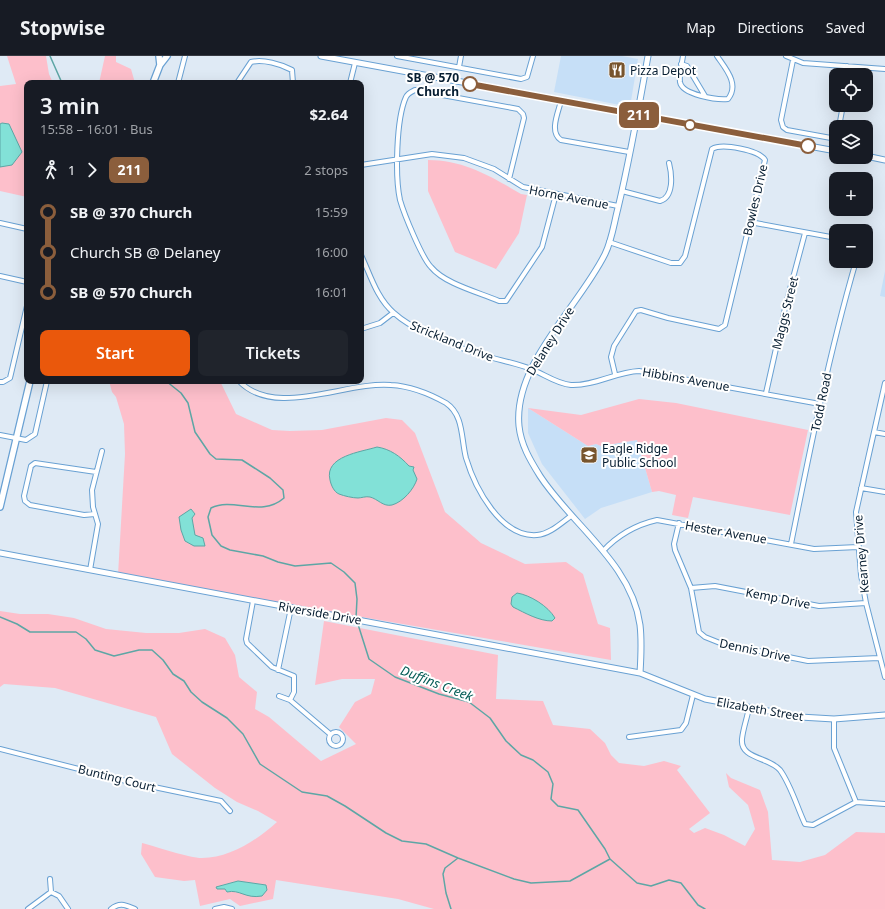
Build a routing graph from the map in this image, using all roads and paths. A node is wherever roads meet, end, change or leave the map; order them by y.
1 (159, 56) edge
2 (167, 56) edge
3 (185, 56) edge
4 (321, 56) edge
5 (397, 56) edge
6 (461, 56) edge
7 (533, 56) edge
8 (648, 56) edge
9 (683, 56) edge
10 (717, 56) edge
11 (786, 56) edge
12 (405, 57) edge
13 (793, 60) junction
14 (355, 63) junction
15 (682, 64) junction
16 (160, 65) junction
17 (847, 66) joint
18 (459, 67) junction
19 (885, 69) edge
20 (154, 80) edge
21 (179, 80) edge
22 (239, 80) edge
23 (293, 80) edge
24 (351, 80) edge
25 (705, 96) junction
26 (561, 101) junction
27 (638, 115) junction
28 (829, 138) edge
29 (829, 150) edge
30 (629, 152) junction
31 (873, 157) edge
32 (397, 158) junction
33 (885, 160) edge
34 (669, 163) dead end
35 (364, 164) edge
36 (509, 179) junction
37 (622, 191) junction
38 (556, 194) junction
39 (618, 206) junction
40 (750, 222) junction
41 (0, 223) edge
42 (24, 228) edge
43 (805, 233) junction
44 (829, 237) edge
45 (609, 242) junction
46 (364, 261) edge
47 (854, 268) edge
48 (0, 276) edge
49 (24, 281) edge
50 (394, 313) junction
51 (24, 319) edge
52 (364, 328) edge
53 (531, 369) junction
54 (615, 374) junction
55 (0, 382) edge
56 (885, 383) edge
57 (29, 384) edge
58 (46, 384) edge
59 (243, 384) edge
60 (766, 393) junction
61 (820, 404) junction
62 (874, 432) junction
63 (885, 434) edge
64 (0, 435) edge
65 (16, 439) junction
66 (102, 451) dead end
67 (96, 472) junction
68 (861, 488) junction
69 (885, 492) edge
70 (0, 507) edge
71 (95, 514) junction
72 (571, 516) junction
73 (678, 523) junction
74 (791, 544) junction
75 (858, 547) junction
76 (603, 551) junction
77 (0, 553) edge
78 (90, 570) junction
79 (691, 588) junction
80 (253, 601) junction
81 (866, 603) junction
82 (291, 608) junction
83 (879, 658) junction
84 (278, 670) junction
85 (640, 674) junction
86 (885, 677) edge
87 (693, 695) junction
88 (279, 696) dead end
89 (290, 700) junction
90 (749, 708) junction
91 (885, 715) edge
92 (834, 719) junction
93 (330, 734) dead end
94 (629, 737) dead end
95 (0, 749) edge
96 (856, 802) junction
97 (885, 804) edge
98 (230, 811) dead end
99 (50, 879) dead end
100 (52, 892) junction
101 (28, 909) edge
102 (68, 909) edge
103 (111, 909) edge
104 (135, 909) edge
105 (215, 909) edge
106 (232, 909) edge

1 - 16 main road
2 - 16 main road
3 - 21 street
4 - 14 street
5 - 12 street
6 - 18 street
7 - 18 street
8 - 27 street, Delaney Drive
9 - 15 street
10 - 25 street
11 - 13 street
12 - 18 street
13 - 17 street
13 - 28 street
14 - 24 street
14 - 26 street
15 - 25 street
15 - 25 street
16 - 20 main road
17 - 19 street
22 - 23 street
26 - 27 street
26 - 30 street
27 - 29 street
27 - 30 street, Delaney Drive
30 - 37 street, Delaney Drive
31 - 33 street
32 - 35 street, Horne Avenue
32 - 36 street, Horne Avenue
32 - 36 street
32 - 38 street
34 - 37 street
36 - 38 street, Horne Avenue
37 - 39 street, Delaney Drive
38 - 39 street, Horne Avenue
39 - 45 street, Delaney Drive
40 - 43 street
40 - 45 street, Bowles Drive
40 - 54 street, Bowles Drive
41 - 42 street
43 - 44 street
43 - 60 street, Maggs Street
45 - 53 street, Delaney Drive
46 - 50 street, Strickland Drive
47 - 61 street, Todd Road
48 - 49 street
50 - 52 street
50 - 53 street, Strickland Drive
51 - 55 street
53 - 54 street, Hibbins Avenue
53 - 72 street, Delaney Drive
54 - 60 street, Hibbins Avenue
56 - 62 street, Kearney Drive
57 - 65 main road
58 - 65 street
59 - 72 street
60 - 61 street, Hibbins Avenue
61 - 74 street, Todd Road
62 - 63 street
62 - 68 street, Kearney Drive
64 - 65 street
65 - 70 main road
66 - 67 street
67 - 71 street
67 - 71 street
68 - 69 street
68 - 75 street, Kearney Drive
71 - 78 street
72 - 76 street, Delaney Drive
73 - 74 street, Hester Avenue
73 - 76 street, Hester Avenue
73 - 79 street, Dennis Drive
74 - 75 street, Hester Avenue
75 - 81 street, Kearney Drive
76 - 85 street, Delaney Drive
77 - 78 street, Riverside Drive
78 - 80 street, Riverside Drive
79 - 81 street, Kemp Drive
79 - 83 street, Dennis Drive
80 - 82 street, Riverside Drive
80 - 84 street
81 - 83 street, Kearney Drive
82 - 84 street
82 - 85 street, Riverside Drive
83 - 86 street, Kearney Drive
84 - 89 street
85 - 87 street, Elizabeth Street
87 - 90 street, Elizabeth Street
87 - 94 street
88 - 89 street
89 - 93 street
90 - 92 street, Elizabeth Street
90 - 96 street
91 - 92 street, Elizabeth Street
92 - 96 street
95 - 98 street, Bunting Court
96 - 97 street
99 - 100 street
100 - 101 street
100 - 102 street
103 - 104 street
105 - 106 street

